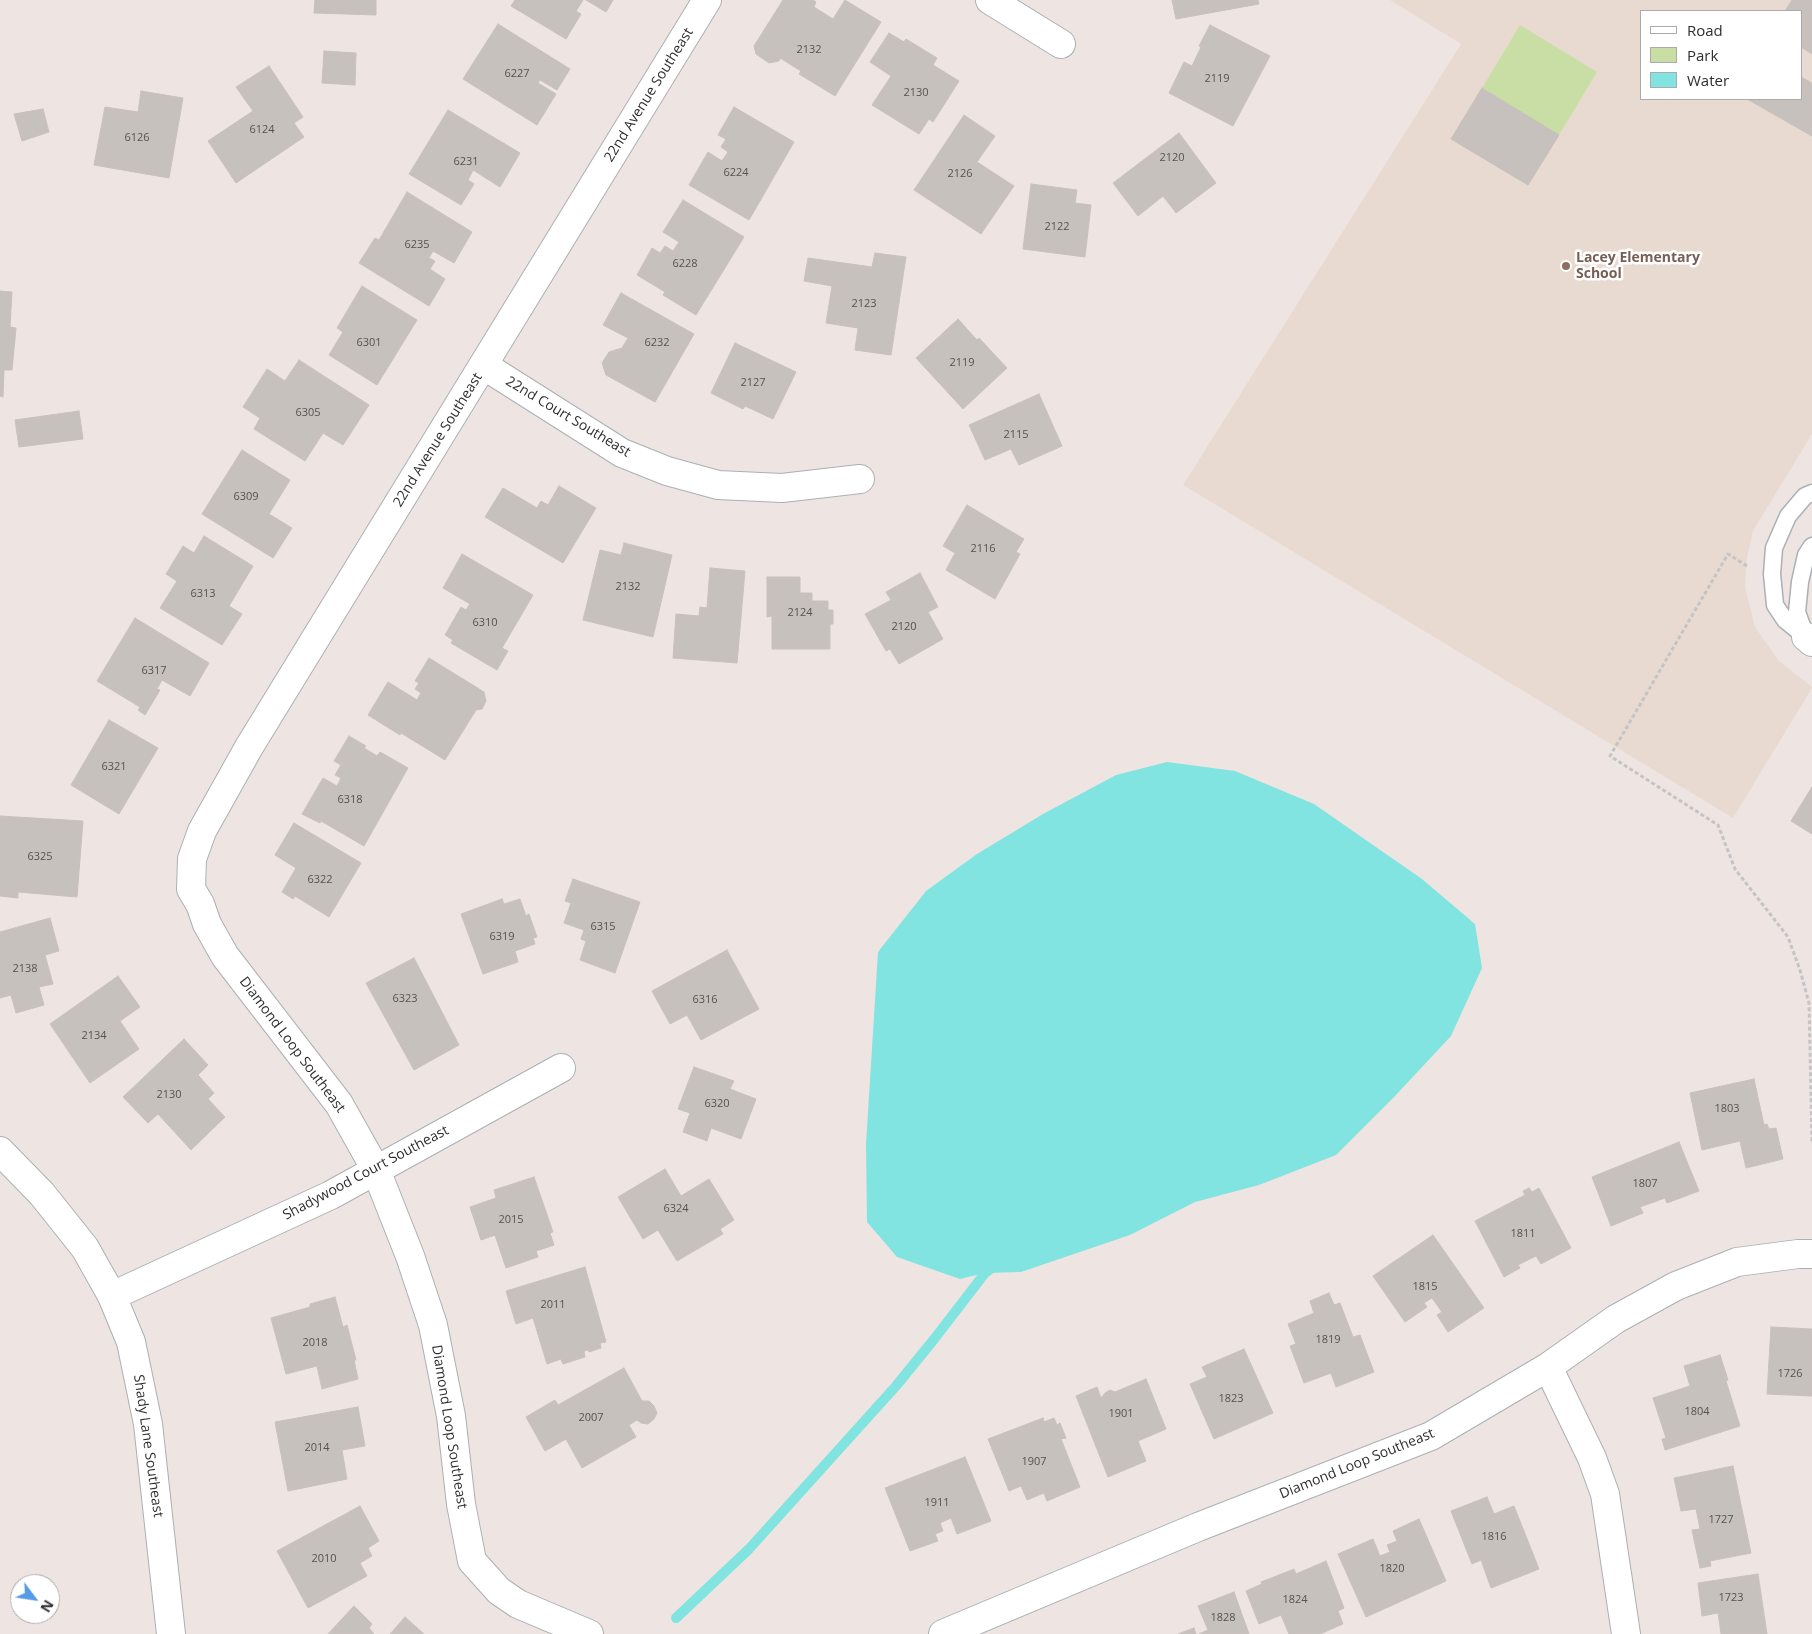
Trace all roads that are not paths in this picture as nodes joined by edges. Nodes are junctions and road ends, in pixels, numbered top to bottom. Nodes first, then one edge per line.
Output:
1 (708, 0) edge
2 (990, 0) edge
3 (1060, 44) dead end
4 (483, 365) junction
5 (860, 479) dead end
6 (1812, 493) edge
7 (1812, 546) edge
8 (1809, 639) edge
9 (192, 889) joint
10 (560, 1068) dead end
11 (0, 1151) edge
12 (376, 1170) junction
13 (1812, 1254) edge
14 (112, 1296) junction
15 (1548, 1367) junction
16 (170, 1634) edge
17 (589, 1634) edge
18 (942, 1634) edge
19 (1626, 1634) edge

1 - 4 street, 22nd Avenue Southeast
2 - 3 street
4 - 5 street, 22nd Court Southeast
4 - 9 street, 22nd Avenue Southeast
6 - 8 lane
7 - 8 lane
9 - 12 street, Diamond Loop Southeast
10 - 12 street, Shadywood Court Southeast
11 - 14 street, Shady Lane Southeast
12 - 14 street, Shadywood Court Southeast
12 - 17 street, Diamond Loop Southeast
13 - 15 street, Diamond Loop Southeast
14 - 16 street, Shady Lane Southeast
15 - 18 street, Diamond Loop Southeast
15 - 19 street

